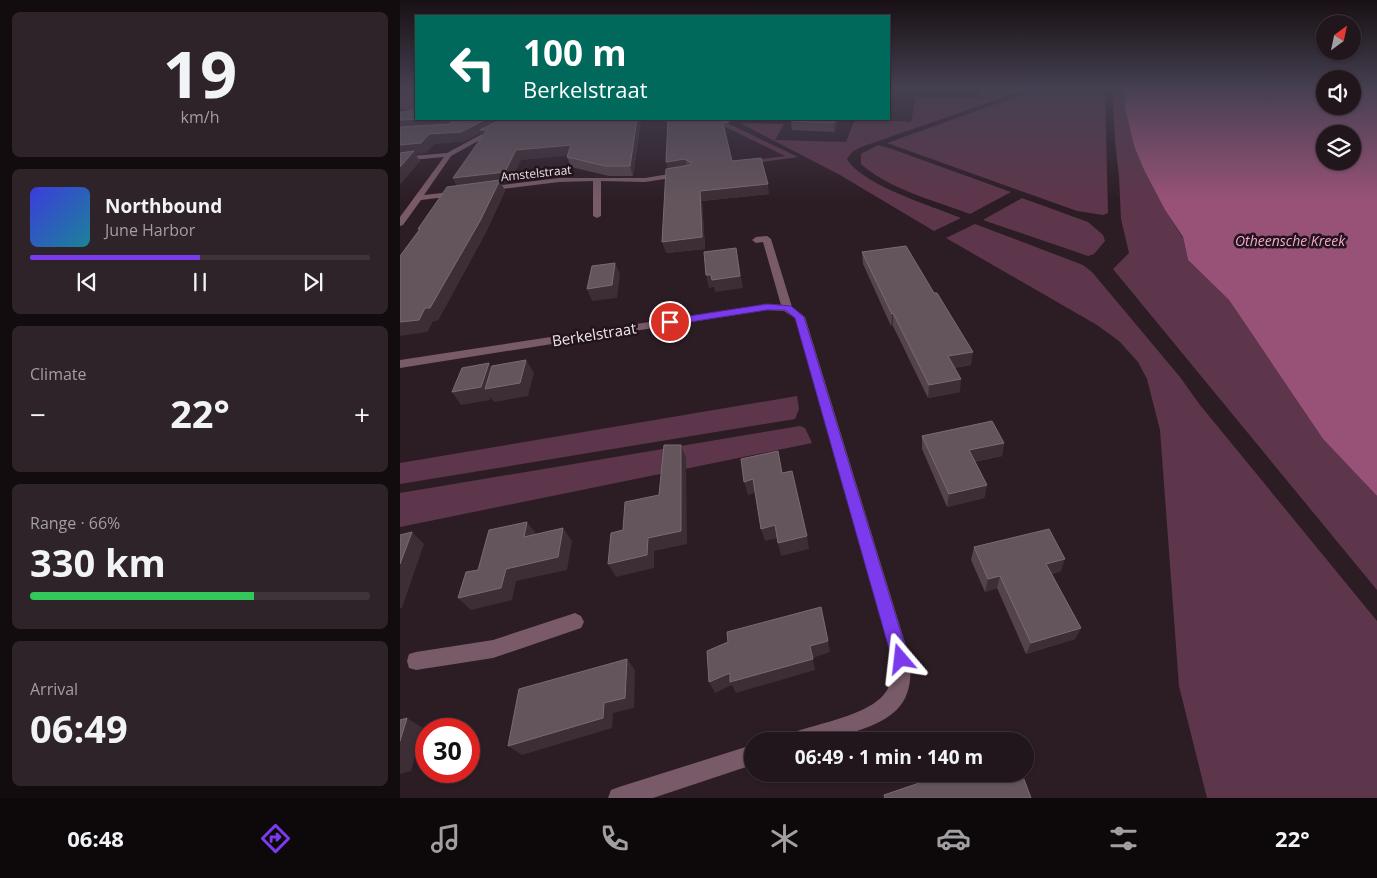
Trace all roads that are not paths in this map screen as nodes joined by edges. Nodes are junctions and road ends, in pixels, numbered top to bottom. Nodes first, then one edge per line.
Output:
1 (503, 125) edge
2 (449, 155) junction
3 (400, 159) edge
4 (688, 173) edge
5 (597, 180) junction
6 (474, 191) edge
7 (464, 192) edge
8 (417, 198) junction
9 (598, 216) dead end
10 (400, 222) edge
11 (756, 240) dead end
12 (787, 308) junction
13 (400, 364) edge
14 (575, 622) dead end
15 (416, 661) dead end
16 (824, 732) edge
17 (744, 758) edge
18 (619, 798) edge

1 - 2 street
2 - 3 street
2 - 8 street
4 - 5 street, Amstelstraat
5 - 6 street, Amstelstraat
5 - 9 street
7 - 8 street
8 - 10 street
11 - 12 street
12 - 13 street, Berkelstraat
12 - 16 street
14 - 15 street
17 - 18 street

